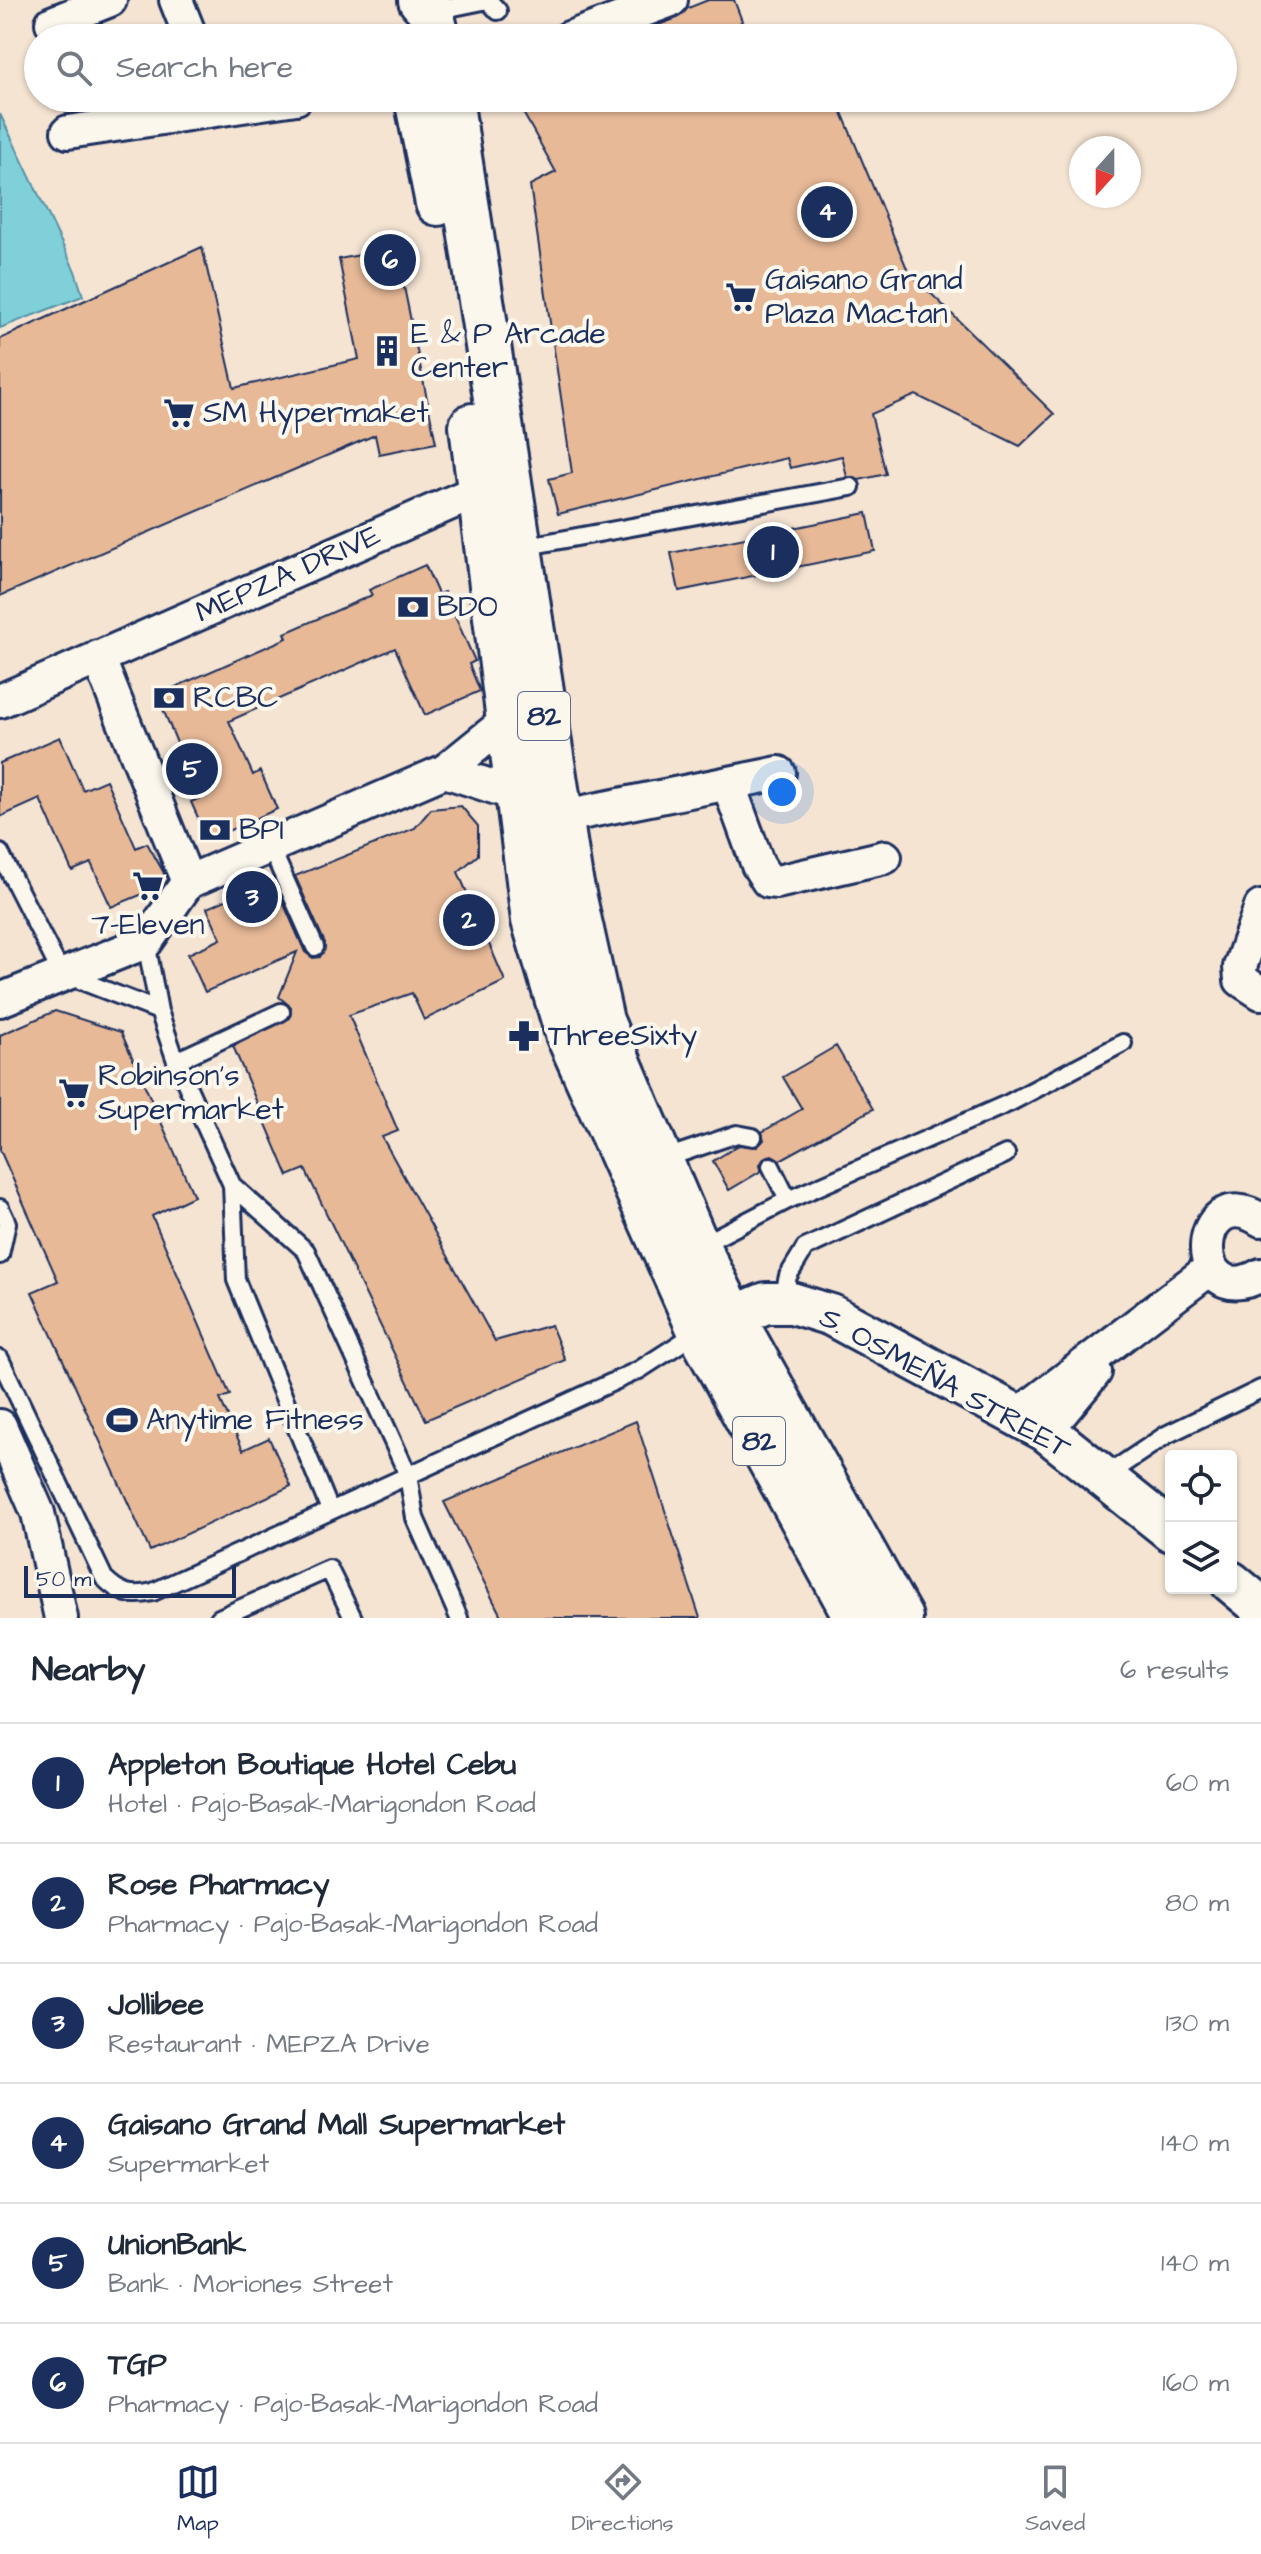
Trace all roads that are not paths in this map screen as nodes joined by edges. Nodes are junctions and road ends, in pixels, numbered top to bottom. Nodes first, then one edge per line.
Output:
1 (110, 0) edge
2 (176, 0) edge
3 (671, 0) edge
4 (498, 11) dead end
5 (421, 17) edge
6 (52, 23) dead end
7 (185, 24) edge
8 (607, 24) edge
9 (174, 112) edge
10 (420, 112) edge
11 (452, 112) edge
12 (68, 132) dead end
13 (851, 487) dead end
14 (478, 491) junction
15 (517, 547) junction
16 (98, 657) junction
17 (0, 701) edge
18 (508, 720) junction
19 (445, 771) junction
20 (779, 773) dead end
21 (728, 783) junction
22 (518, 795) junction
23 (560, 817) junction
24 (271, 848) junction
25 (0, 853) edge
26 (885, 857) dead end
27 (188, 882) junction
28 (1261, 907) edge
29 (146, 942) junction
30 (315, 947) dead end
31 (61, 973) junction
32 (1261, 993) edge
33 (0, 1000) edge
34 (159, 1011) junction
35 (281, 1012) dead end
36 (1123, 1043) dead end
37 (176, 1061) junction
38 (753, 1137) dead end
39 (1006, 1154) dead end
40 (659, 1160) junction
41 (771, 1166) dead end
42 (232, 1185) junction
43 (788, 1200) junction
44 (0, 1208) edge
45 (1261, 1220) edge
46 (683, 1254) junction
47 (0, 1255) edge
48 (1211, 1268) junction
49 (1261, 1275) edge
50 (782, 1303) junction
51 (716, 1323) junction
52 (0, 1359) edge
53 (1261, 1389) edge
54 (1032, 1424) junction
55 (0, 1426) edge
56 (408, 1475) junction
57 (1105, 1476) junction
58 (330, 1510) junction
59 (1165, 1526) edge
60 (1237, 1587) edge
61 (1261, 1607) edge
62 (61, 1618) edge
63 (219, 1618) edge
64 (353, 1618) edge
65 (459, 1618) edge
66 (857, 1618) edge
67 (900, 1618) edge

1 - 6 street
2 - 7 street
3 - 8 street
4 - 5 lane
9 - 12 street
10 - 14 main road, 82
11 - 15 main road, 82
13 - 15 lane
14 - 16 street, MEPZA DRIVE
14 - 18 main road, 82
15 - 23 main road, 82
16 - 17 street, MEPZA DRIVE
16 - 27 street
18 - 19 street
18 - 22 main road, 82
19 - 22 street
19 - 24 street
20 - 21 street
21 - 23 street
21 - 26 street
22 - 46 main road, 82
23 - 40 main road, 82
24 - 27 street
24 - 30 lane
25 - 31 lane
27 - 29 street
28 - 32 street
29 - 31 street
29 - 34 lane
31 - 33 street
31 - 34 lane
34 - 37 lane
35 - 37 lane
36 - 43 lane
37 - 42 lane
38 - 40 lane
39 - 50 lane
40 - 46 main road, 82
41 - 43 lane
42 - 56 lane
42 - 58 lane
43 - 46 lane
44 - 47 lane
45 - 48 street
46 - 51 main road, 82
48 - 49 street
48 - 54 street
50 - 51 street, S. OSMEÑA STREET
50 - 54 street, S. OSMEÑA STREET
51 - 56 lane
51 - 66 main road, 82
51 - 67 main road, 82
52 - 58 lane
53 - 57 lane
54 - 57 street, S. OSMEÑA STREET
55 - 62 street
56 - 58 lane
56 - 65 lane
57 - 59 street, S. OSMEÑA STREET
60 - 61 street
63 - 64 lane

